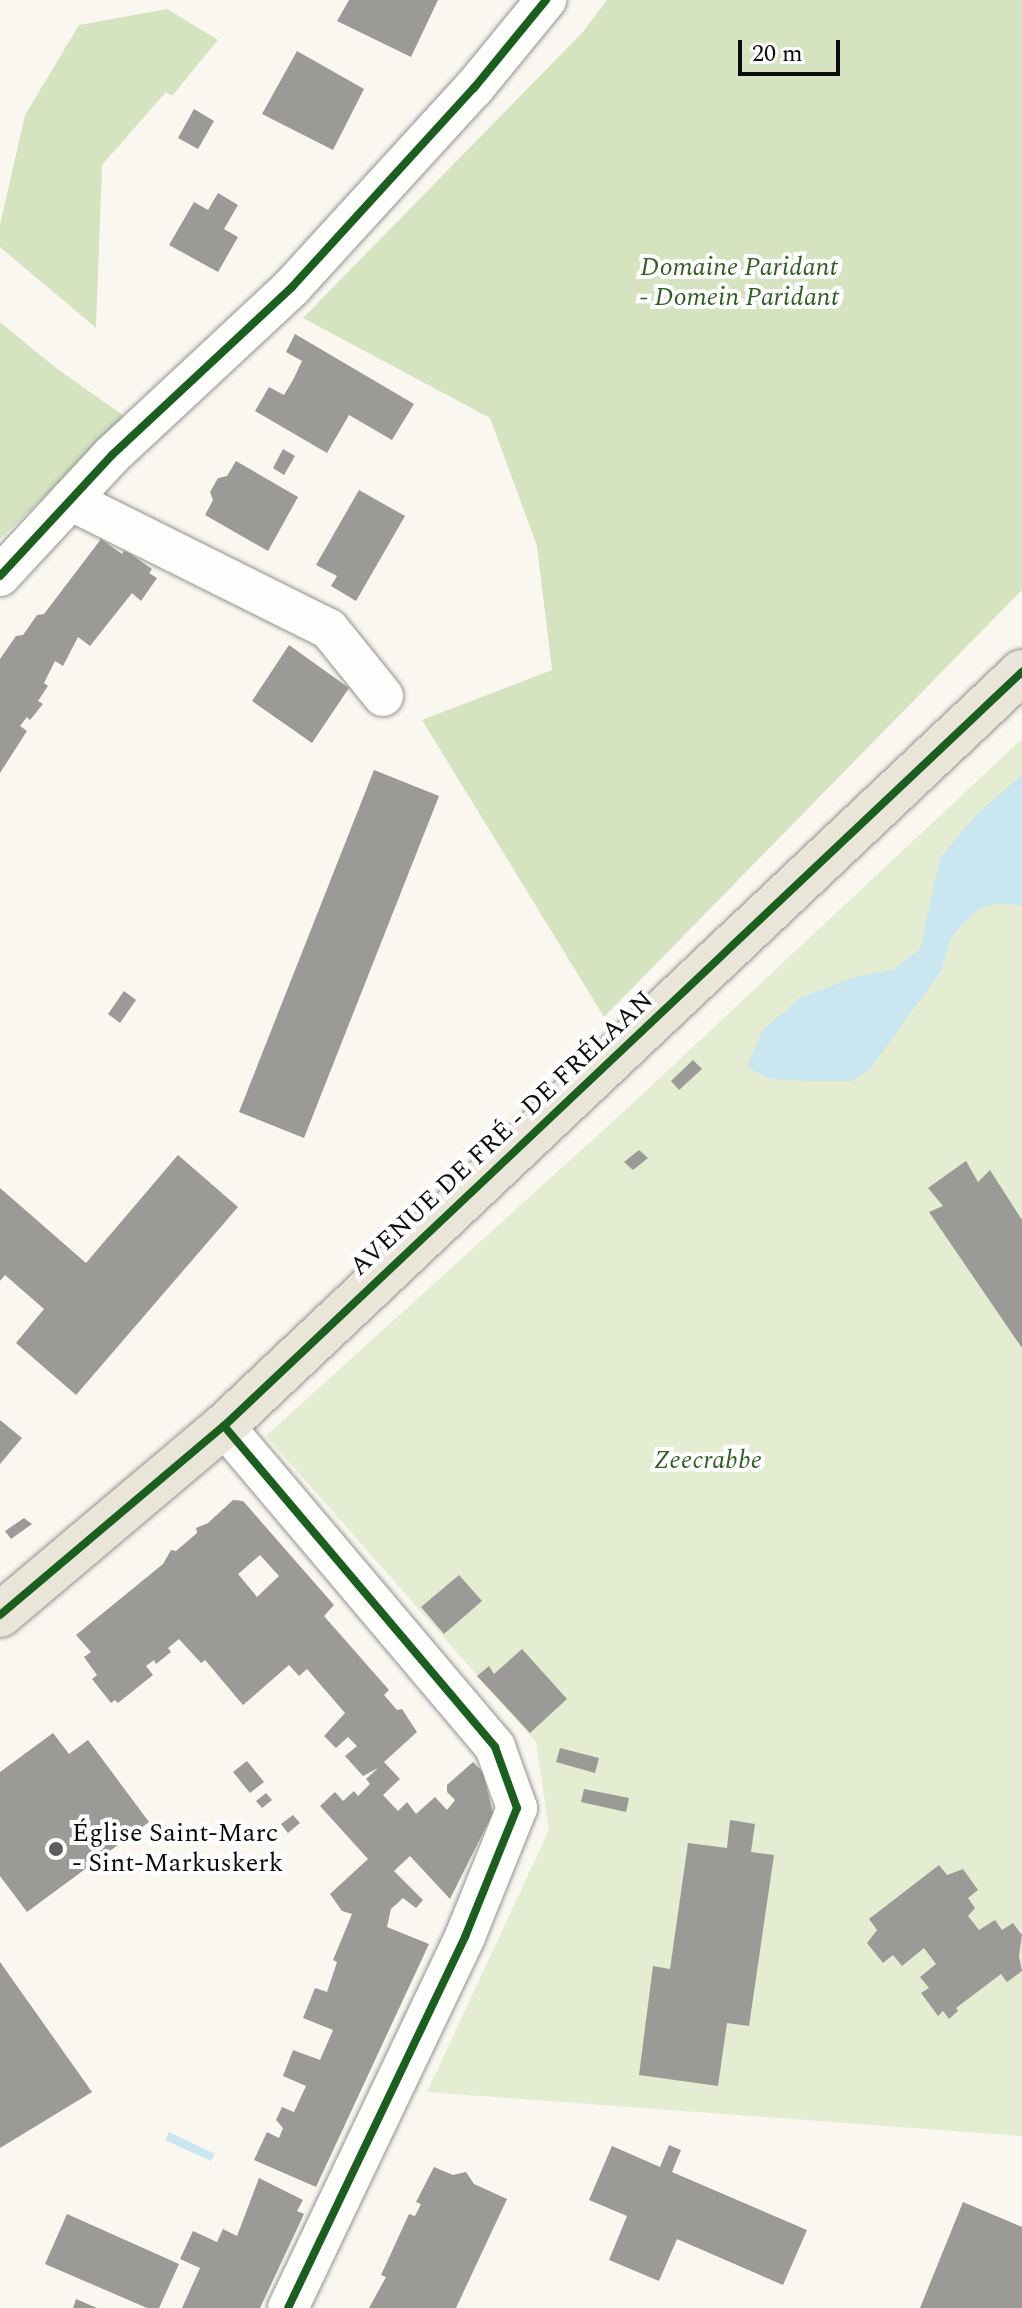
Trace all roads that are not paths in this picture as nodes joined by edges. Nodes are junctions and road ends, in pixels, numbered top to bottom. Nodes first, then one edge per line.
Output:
1 (546, 0) edge
2 (70, 500) junction
3 (0, 576) edge
4 (1022, 672) edge
5 (383, 696) dead end
6 (224, 1426) junction
7 (0, 1615) edge
8 (288, 2308) edge

1 - 2 street
2 - 3 street
2 - 5 street
4 - 6 main road, AVENUE DE FRÉ - DE FRÉLAAN
6 - 7 main road, AVENUE DE FRÉ - DE FRÉLAAN
6 - 8 street

